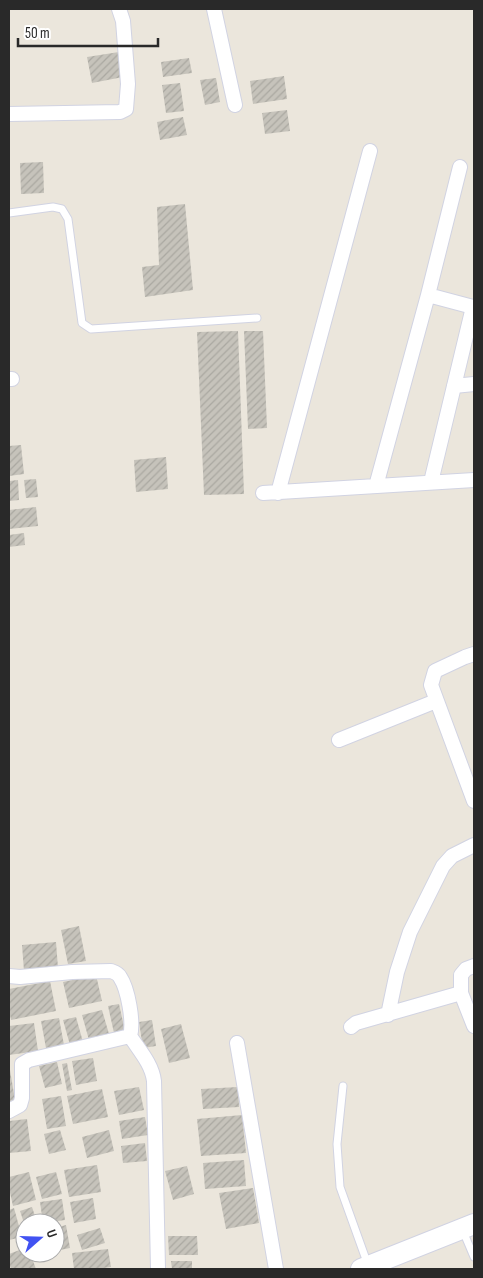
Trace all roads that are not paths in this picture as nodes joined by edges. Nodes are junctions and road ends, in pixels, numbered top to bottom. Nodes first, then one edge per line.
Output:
1 (119, 9) edge
2 (214, 9) edge
3 (235, 105) dead end
4 (9, 114) edge
5 (370, 152) dead end
6 (460, 167) dead end
7 (9, 213) edge
8 (428, 295) junction
9 (473, 301) edge
10 (257, 318) dead end
11 (474, 384) edge
12 (454, 386) junction
13 (474, 480) edge
14 (431, 482) junction
15 (376, 486) junction
16 (278, 492) junction
17 (263, 493) dead end
18 (474, 654) edge
19 (436, 701) junction
20 (339, 740) dead end
21 (474, 801) edge
22 (474, 845) edge
23 (474, 966) edge
24 (9, 976) edge
25 (461, 993) junction
26 (388, 1015) junction
27 (474, 1026) edge
28 (351, 1027) dead end
29 (130, 1036) junction
30 (237, 1043) dead end
31 (343, 1086) dead end
32 (9, 1111) edge
33 (468, 1226) edge
34 (474, 1256) edge
35 (365, 1268) edge
36 (158, 1269) edge
37 (276, 1269) edge

1 - 4 street
2 - 3 street
5 - 16 street
6 - 8 street
7 - 10 lane
8 - 9 street
8 - 15 street
9 - 12 street
11 - 12 street
12 - 14 street
13 - 14 street
14 - 15 street
15 - 16 street
16 - 17 street
18 - 19 street
19 - 20 street
19 - 21 street
22 - 26 street
23 - 25 street
24 - 29 street
25 - 26 street
25 - 27 street
26 - 28 street
29 - 32 street
29 - 36 street
30 - 37 street
31 - 35 lane
33 - 34 lane
33 - 35 main road

